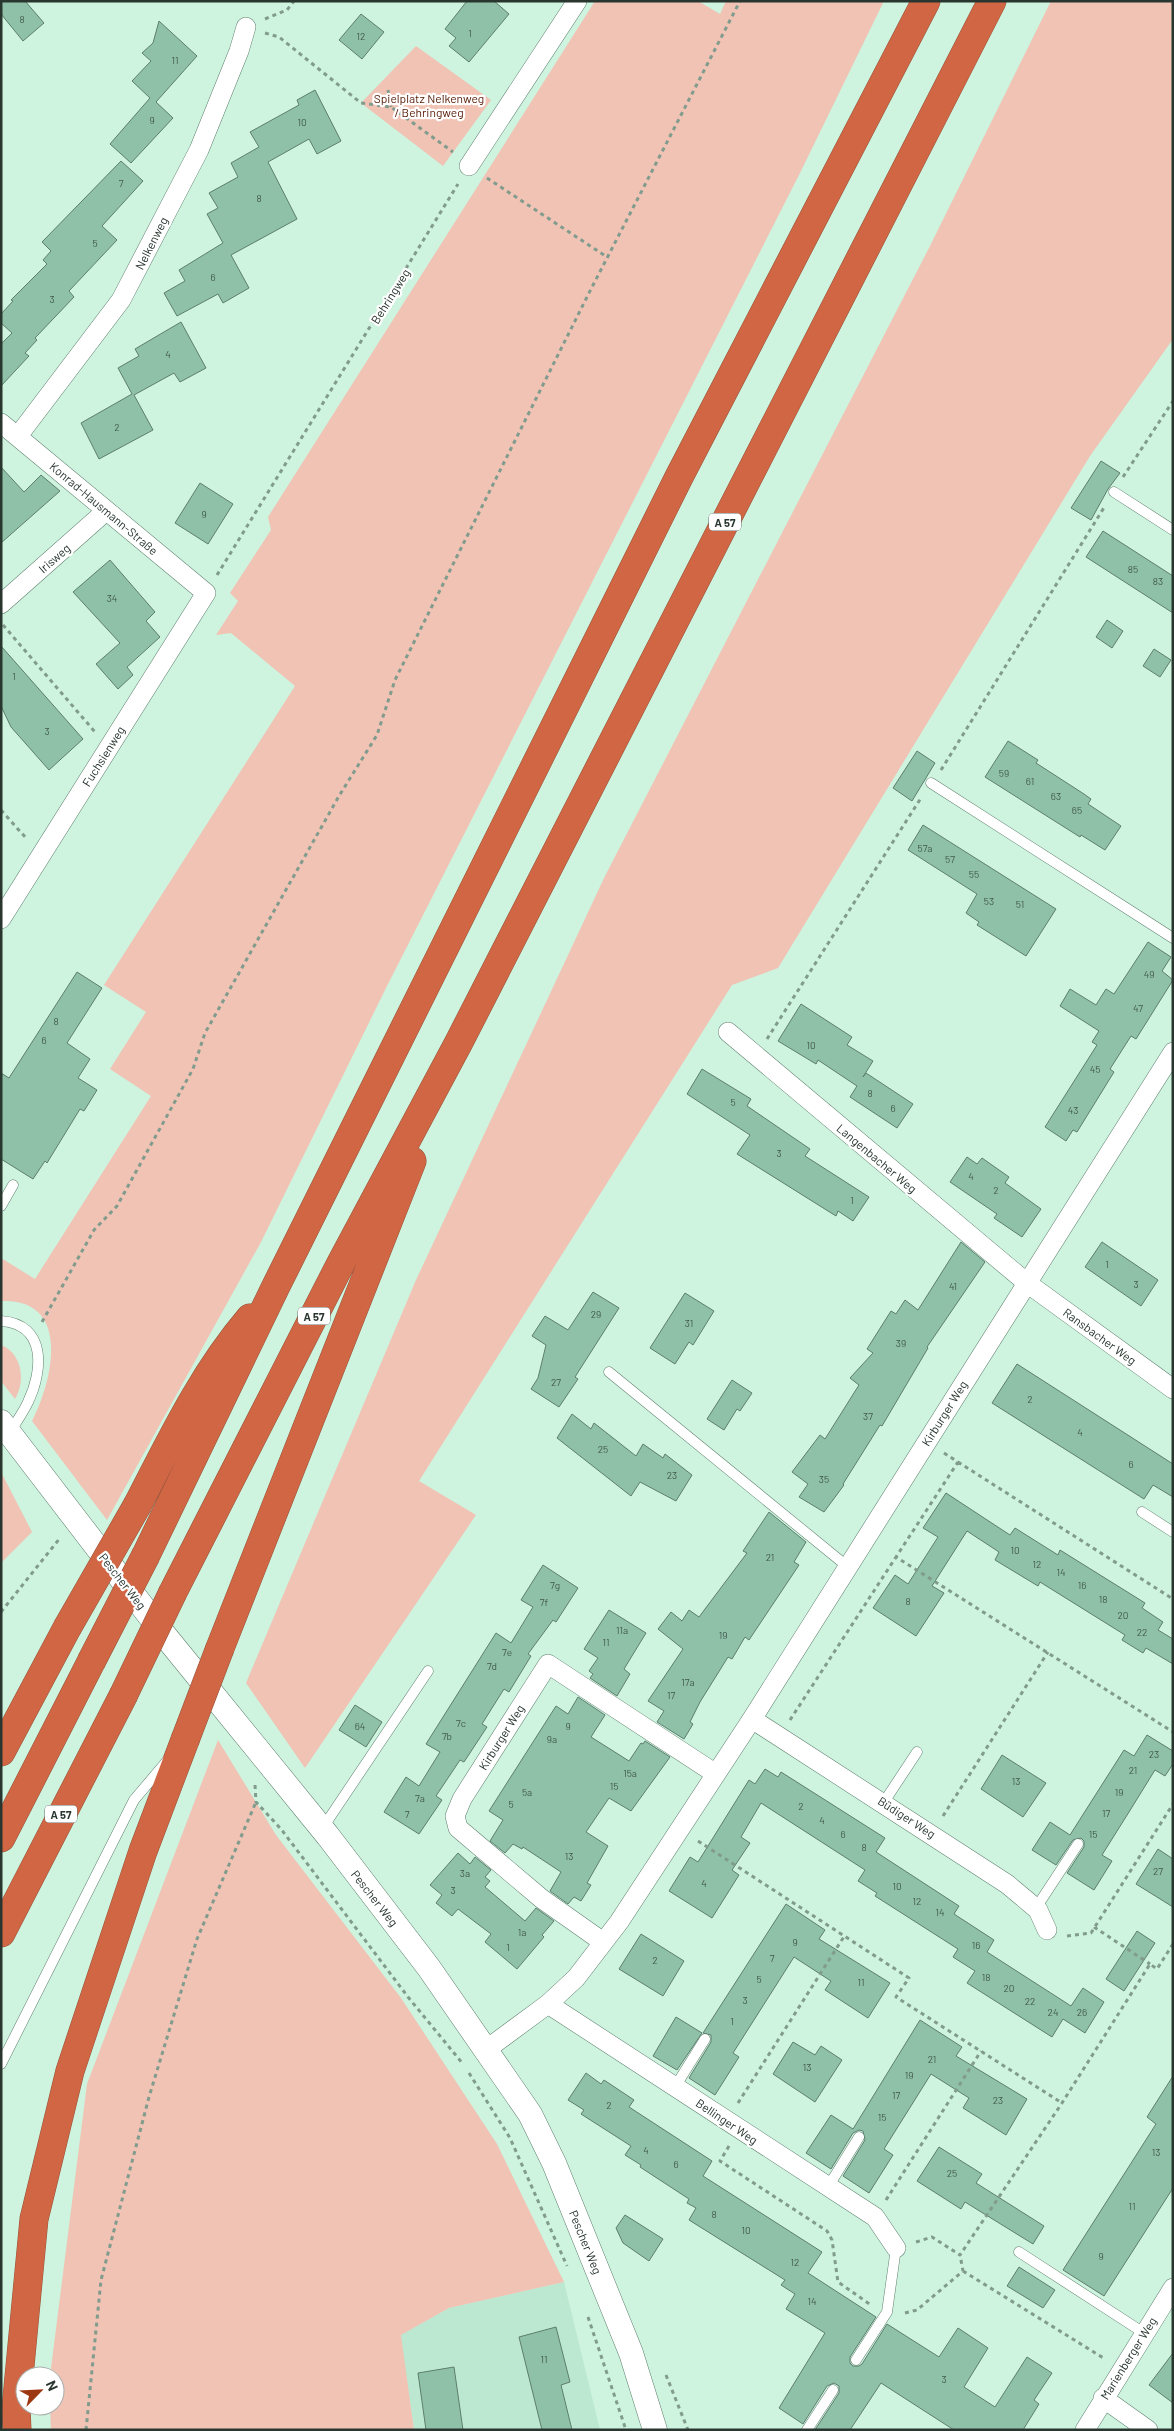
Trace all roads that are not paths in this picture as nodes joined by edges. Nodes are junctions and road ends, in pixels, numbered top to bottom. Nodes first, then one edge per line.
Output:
1 (577, 1) edge
2 (926, 1) edge
3 (992, 1) edge
4 (246, 27) road end
5 (470, 166) road end
6 (1, 423) edge
7 (18, 436) junction
8 (1114, 492) road end
9 (106, 511) junction
10 (1173, 530) edge
11 (206, 593) joint
12 (1, 604) edge
13 (931, 783) road end
14 (1, 919) edge
15 (1173, 938) edge
16 (728, 1032) dead end
17 (458, 1042) junction
18 (1173, 1052) edge
19 (13, 1185) dead end
20 (1, 1206) edge
21 (1027, 1282) junction
22 (276, 1286) junction
23 (1, 1321) edge
24 (609, 1372) dead end
25 (1173, 1389) edge
26 (5, 1428) edge
27 (1142, 1512) dead end
28 (1173, 1532) edge
29 (848, 1567) junction
30 (428, 1671) dead end
31 (752, 1718) junction
32 (185, 1740) junction
33 (1, 1752) edge
34 (917, 1752) dead end
35 (716, 1774) junction
36 (884, 1802) junction
37 (322, 1829) junction
38 (1, 1838) edge
39 (1078, 1844) dead end
40 (1036, 1908) junction
41 (1047, 1930) road end
42 (1, 1934) edge
43 (603, 1942) junction
44 (548, 2004) junction
45 (705, 2039) dead end
46 (487, 2049) junction
47 (1, 2064) edge
48 (675, 2087) junction
49 (859, 2137) dead end
50 (828, 2187) junction
51 (896, 2248) joint
52 (1018, 2252) dead end
53 (1173, 2288) edge
54 (1144, 2333) junction
55 (856, 2360) dead end
56 (833, 2390) dead end
57 (1104, 2398) junction
58 (17, 2430) edge
59 (656, 2430) edge
60 (807, 2430) edge
61 (1084, 2430) edge
62 (1148, 2430) edge

1 - 5 street
2 - 22 highway
3 - 17 highway, A 57
4 - 7 street, Nelkenweg
6 - 7 street, Konrad-Hausmann-Straße
7 - 9 street, Konrad-Hausmann-Straße
8 - 10 lane
9 - 11 street, Konrad-Hausmann-Straße
9 - 12 street, Irisweg
11 - 14 street, Fuchsienweg
13 - 15 lane
16 - 21 street, Langenbacher Weg
17 - 32 highway, bridge
17 - 42 highway, A 57, bridge
18 - 21 street, Kirburger Weg
19 - 20 lane
21 - 25 street, Ransbacher Weg
21 - 29 street, Kirburger Weg
22 - 33 highway, bridge
22 - 38 highway, bridge
23 - 26 lane
24 - 29 lane
26 - 37 street, Pescher Weg
27 - 28 lane
29 - 31 street, Kirburger Weg
30 - 37 lane
31 - 35 street, Kirburger Weg
31 - 36 street, Büdiger Weg
32 - 47 lane
32 - 58 highway
34 - 36 lane
35 - 43 street, Kirburger Weg
35 - 43 street, Kirburger Weg
36 - 40 street, Büdiger Weg
37 - 46 street, Pescher Weg
39 - 40 lane
40 - 41 street, Büdiger Weg
43 - 44 street, Kirburger Weg
44 - 46 street, Kirburger Weg
44 - 48 street, Bellinger Weg
45 - 48 lane
46 - 59 street, Pescher Weg
48 - 50 street, Bellinger Weg
49 - 50 lane
50 - 51 street, Bellinger Weg
51 - 55 lane
52 - 54 lane
53 - 54 street, Marienberger Weg
54 - 57 street, Marienberger Weg
56 - 60 lane
57 - 61 street, Marienberger Weg
57 - 62 street

